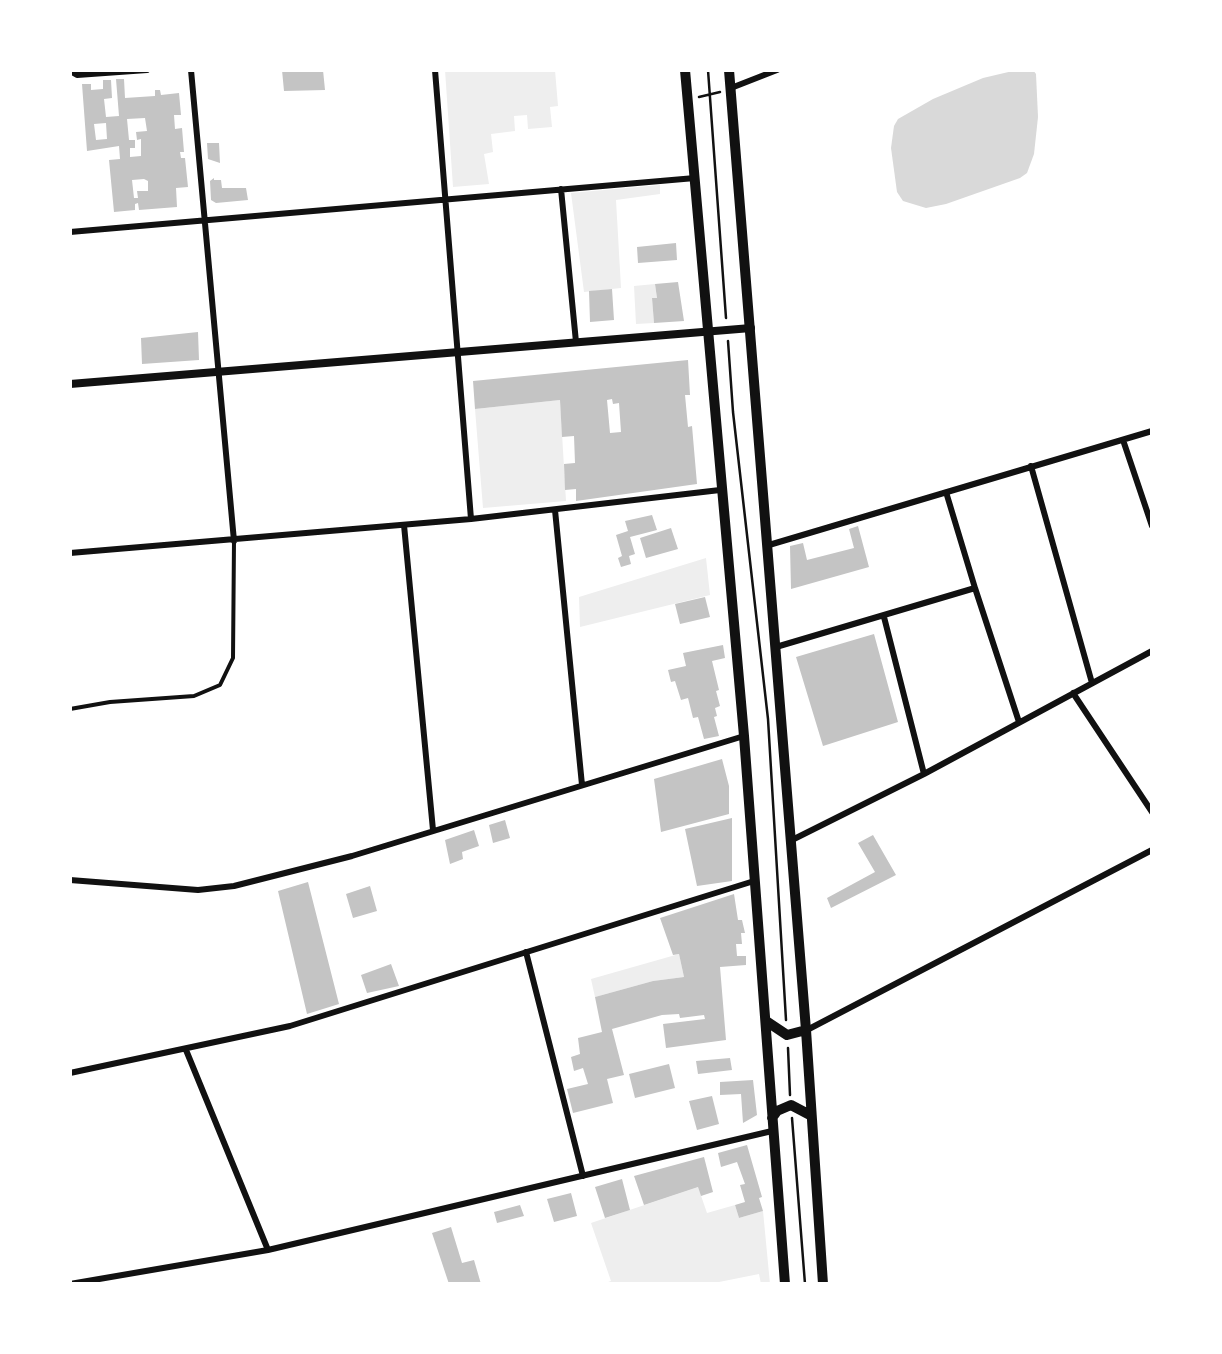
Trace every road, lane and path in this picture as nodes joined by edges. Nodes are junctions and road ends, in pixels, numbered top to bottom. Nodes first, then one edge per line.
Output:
1 (147, 70) edge
2 (191, 70) edge
3 (435, 70) edge
4 (685, 70) edge
5 (708, 70) edge
6 (729, 70) edge
7 (777, 70) edge
8 (70, 72) edge
9 (731, 88) junction
10 (710, 95) junction
11 (687, 99) junction
12 (696, 178) junction
13 (561, 189) junction
14 (444, 198) junction
15 (204, 222) junction
16 (70, 232) edge
17 (751, 328) junction
18 (727, 330) junction
19 (708, 331) junction
20 (576, 342) junction
21 (458, 351) junction
22 (218, 370) junction
23 (70, 384) edge
24 (1152, 431) edge
25 (1123, 440) junction
26 (1031, 466) junction
27 (720, 490) junction
28 (946, 492) junction
29 (555, 510) junction
30 (471, 520) junction
31 (404, 525) junction
32 (1152, 526) edge
33 (234, 541) junction
34 (768, 546) junction
35 (70, 553) edge
36 (975, 588) junction
37 (884, 617) junction
38 (776, 647) junction
39 (1152, 650) edge
40 (1092, 683) junction
41 (1073, 693) junction
42 (70, 709) edge
43 (1019, 723) junction
44 (744, 736) junction
45 (924, 774) junction
46 (582, 786) junction
47 (1152, 812) edge
48 (432, 830) junction
49 (791, 840) junction
50 (1152, 850) edge
51 (70, 880) edge
52 (754, 880) junction
53 (526, 952) junction
54 (766, 1021) junction
55 (806, 1030) junction
56 (787, 1035) junction
57 (186, 1050) junction
58 (70, 1074) edge
59 (791, 1105) junction
60 (810, 1116) junction
61 (772, 1118) junction
62 (772, 1131) junction
63 (582, 1176) junction
64 (268, 1250) junction
65 (70, 1284) edge
66 (784, 1284) edge
67 (805, 1284) edge
68 (823, 1284) edge

1 - 8 street
2 - 15 street
3 - 14 street
4 - 11 main road
5 - 10 path
6 - 9 main road
7 - 9 street
9 - 10 path
9 - 17 main road
10 - 11 path
10 - 18 path
11 - 12 main road
12 - 13 street
12 - 19 main road
13 - 14 street
13 - 20 street
14 - 15 street
14 - 21 street
15 - 16 street
15 - 22 street
17 - 18 street
17 - 34 main road
18 - 19 street
18 - 56 path
19 - 20 street
19 - 27 main road
20 - 21 street
21 - 22 street
21 - 30 street
22 - 23 street
22 - 33 street
24 - 25 street
25 - 26 street
25 - 32 street
26 - 28 street
26 - 40 street
27 - 29 street
27 - 44 main road
28 - 34 street
28 - 36 street
29 - 30 street
29 - 46 street
30 - 31 street
31 - 33 street
31 - 48 street
33 - 35 street
33 - 42 lane
34 - 38 main road
36 - 37 street
36 - 43 street
37 - 38 street
37 - 45 street
38 - 49 main road
39 - 40 street
40 - 41 street
41 - 43 street
41 - 47 street
43 - 45 street
44 - 46 street
44 - 52 main road
45 - 49 street
46 - 48 street
48 - 51 street
49 - 55 main road
50 - 55 street
52 - 53 street
52 - 54 main road
53 - 57 street
53 - 63 street
54 - 56 main road
54 - 61 main road
55 - 56 main road
55 - 60 main road
56 - 59 path
57 - 58 street
57 - 64 street
59 - 60 main road
59 - 61 main road
59 - 67 path
60 - 68 main road
61 - 62 main road
62 - 63 street
62 - 66 main road
63 - 64 street
64 - 65 street

